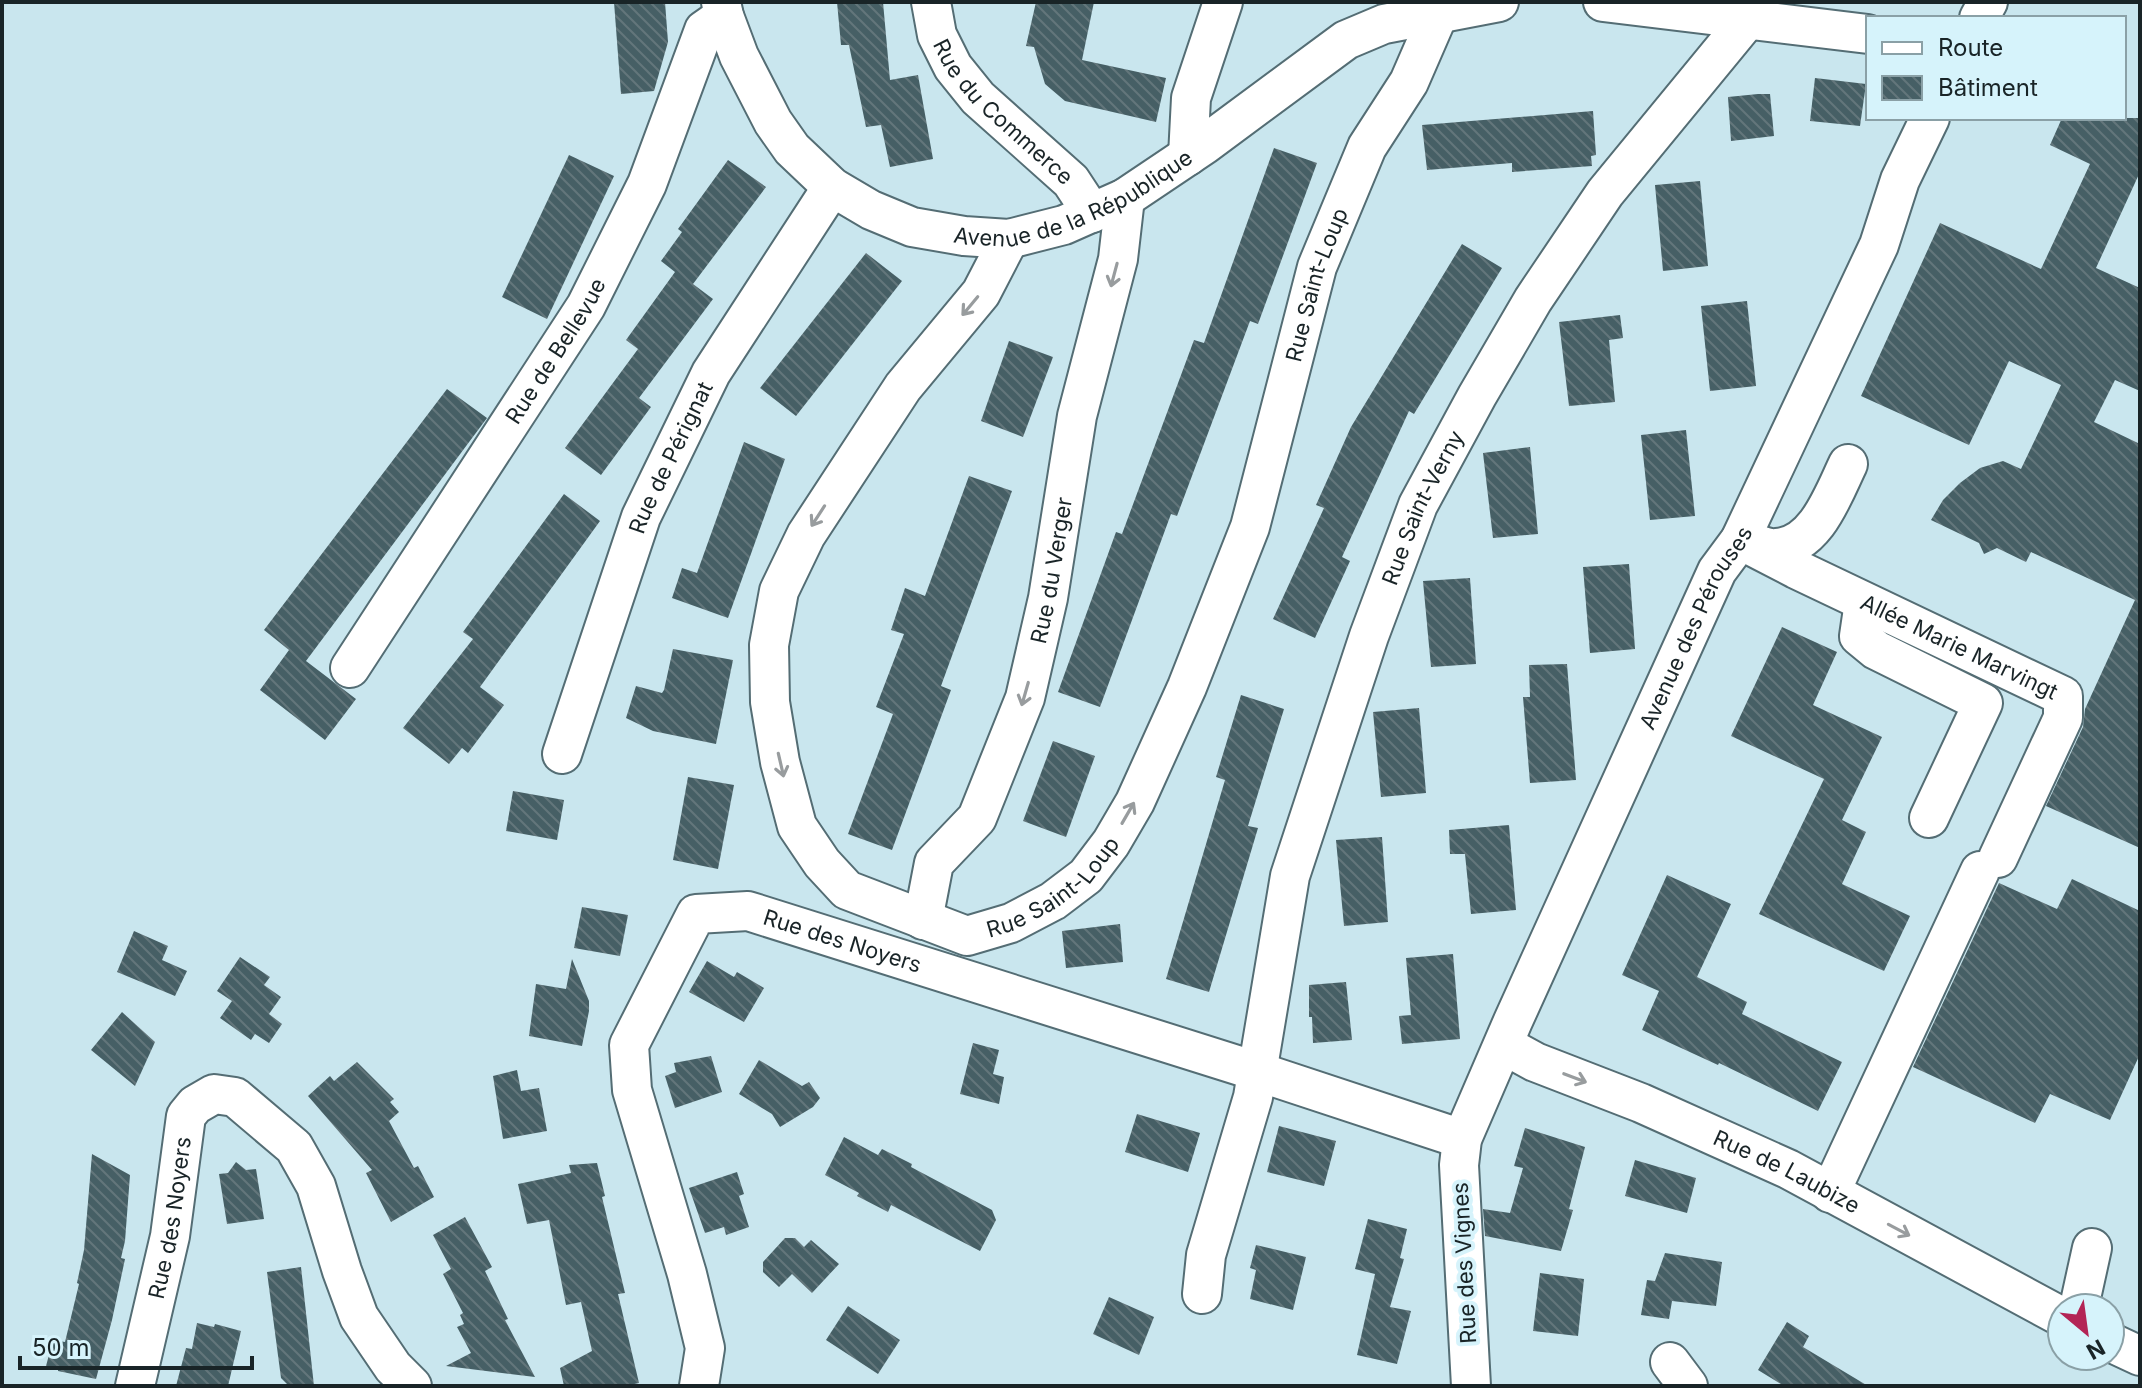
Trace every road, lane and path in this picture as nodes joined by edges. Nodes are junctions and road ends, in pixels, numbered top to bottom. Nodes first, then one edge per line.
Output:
1 (931, 2) edge
2 (1223, 2) edge
3 (1499, 2) edge
4 (1603, 2) edge
5 (723, 9) edge
6 (1439, 13) junction
7 (1748, 19) junction
8 (1866, 34) edge
9 (1929, 120) edge
10 (1188, 156) junction
11 (832, 187) junction
12 (1108, 206) junction
13 (1009, 239) junction
14 (1848, 464) dead end
15 (1740, 540) junction
16 (1864, 602) junction
17 (350, 668) dead end
18 (562, 754) dead end
19 (1929, 818) dead end
20 (923, 920) junction
21 (967, 936) junction
22 (956, 977) junction
23 (1504, 1045) junction
24 (1256, 1071) junction
25 (1462, 1139) junction
26 (1830, 1193) junction
27 (2092, 1248) dead end
28 (2082, 1292) edge
29 (1202, 1294) dead end
30 (2046, 1308) edge
31 (135, 1386) edge
32 (412, 1386) edge
33 (699, 1386) edge
34 (1471, 1386) edge

1 - 12 street, Rue du Commerce
2 - 10 street
3 - 6 street, Avenue de la République
4 - 7 street
5 - 11 street, Avenue de la République
5 - 17 street, Rue de Bellevue
6 - 10 street, Avenue de la République
21 -> 6 street, Rue Saint-Loup
7 - 8 street
7 - 24 street, Rue Saint-Verny
9 - 15 street, Avenue des Pérouses
10 - 12 street, Avenue de la République
11 - 13 street, Avenue de la République
11 - 18 street, Rue de Pérignat
12 - 13 street, Avenue de la République
12 -> 20 street, Rue du Verger
13 -> 20 street, Rue Saint-Loup
14 - 15 street
15 - 16 street, Allée Marie Marvingt
15 - 23 street, Avenue des Pérouses
16 - 19 street
16 - 26 street, Allée Marie Marvingt
20 - 21 street, Rue Saint-Loup
21 - 22 street
22 - 24 street, Rue des Noyers
22 - 33 street, Rue des Noyers
23 - 25 street, Avenue des Pérouses
23 -> 26 street, Rue de Laubize
24 - 25 street, Rue des Noyers
24 - 29 street, Rue Saint-Verny
25 - 34 street, Rue des Vignes
26 -> 30 street, Rue de Laubize
27 - 28 street
31 - 32 street, Rue des Noyers

